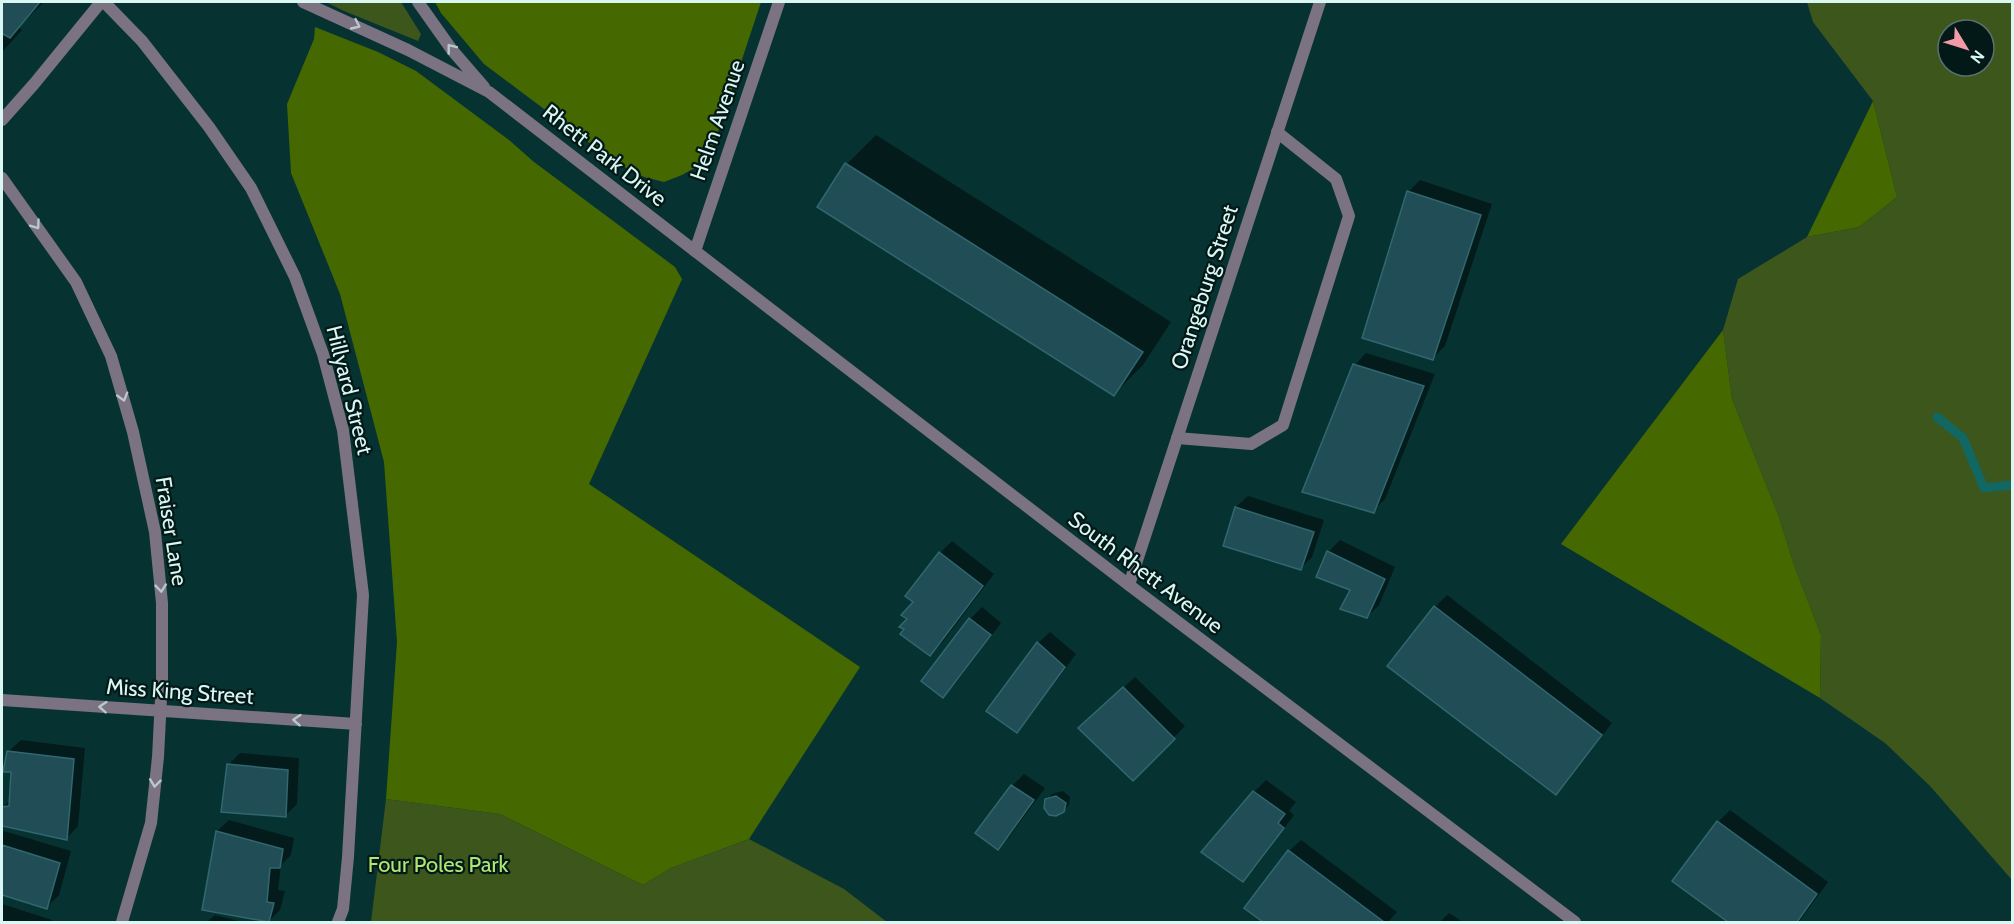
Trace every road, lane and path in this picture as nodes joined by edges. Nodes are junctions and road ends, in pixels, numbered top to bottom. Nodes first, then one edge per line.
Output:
1 (103, 2) edge
2 (303, 2) edge
3 (418, 2) edge
4 (779, 2) edge
5 (1320, 2) edge
6 (489, 92) junction
7 (2, 120) edge
8 (1277, 132) junction
9 (2, 178) edge
10 (695, 251) junction
11 (1177, 438) junction
12 (1129, 585) junction
13 (2, 700) edge
14 (160, 711) junction
15 (356, 724) junction
16 (122, 922) edge
17 (338, 922) edge
18 (1575, 922) edge

1 - 7 street
1 - 15 street, Hillyard Street
2 -> 6 street, Rhett Park Drive
6 -> 3 street, Rhett Park Drive
4 - 10 street, Helm Avenue
5 - 8 street, Orangeburg Street
6 - 10 street, Rhett Park Drive
8 - 11 street, Orangeburg Street
8 - 11 street
9 -> 14 street, Fraiser Lane
10 - 12 street, South Rhett Avenue
11 - 12 street, Orangeburg Street
12 - 18 street, South Rhett Avenue
14 -> 13 street, Miss King Street
15 -> 14 street, Miss King Street
14 -> 16 street, Fraiser Lane
15 - 17 street, Hillyard Street

